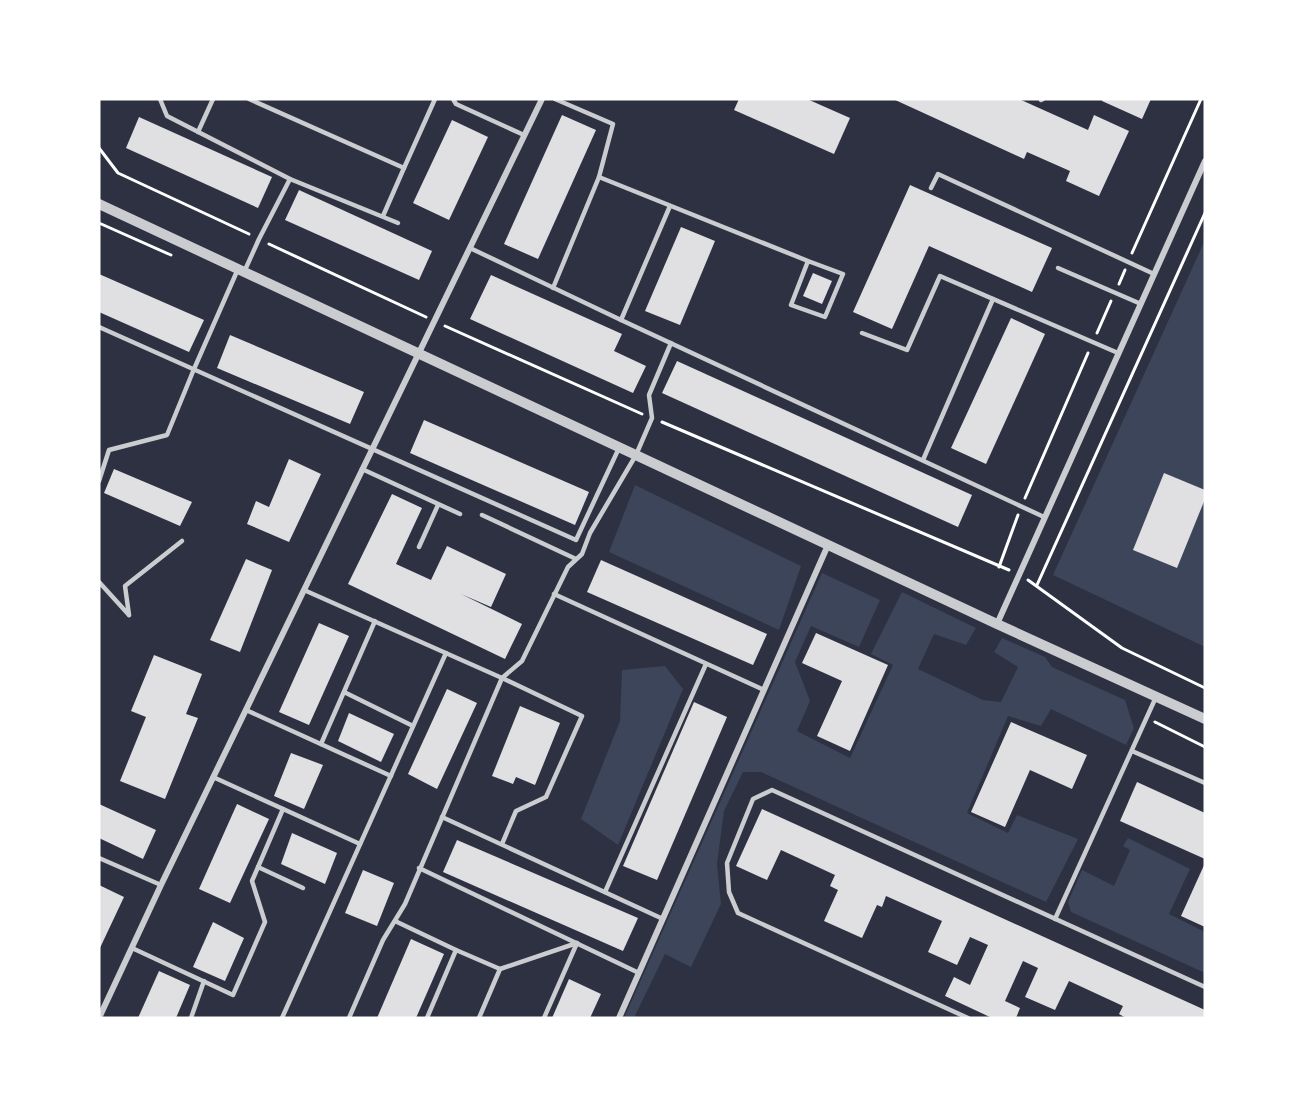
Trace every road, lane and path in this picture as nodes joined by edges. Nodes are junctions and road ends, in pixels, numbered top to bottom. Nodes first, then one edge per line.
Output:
1 (160, 99) edge
2 (213, 99) edge
3 (249, 99) edge
4 (435, 99) edge
5 (453, 99) edge
6 (542, 99) edge
7 (555, 99) edge
8 (198, 132) junction
9 (524, 135) junction
10 (1205, 161) edge
11 (404, 168) junction
12 (1202, 175) edge
13 (598, 177) junction
14 (290, 179) junction
15 (931, 189) dead end
16 (99, 204) edge
17 (670, 206) junction
18 (1205, 213) edge
19 (383, 216) junction
20 (398, 223) dead end
21 (470, 248) junction
22 (808, 261) junction
23 (1058, 268) dead end
24 (242, 270) junction
25 (1154, 274) junction
26 (553, 288) junction
27 (993, 299) junction
28 (1141, 304) junction
29 (621, 320) junction
30 (99, 327) edge
31 (862, 333) dead end
32 (671, 343) junction
33 (418, 353) junction
34 (1118, 353) junction
35 (194, 369) junction
36 (620, 447) junction
37 (372, 449) junction
38 (636, 455) junction
39 (923, 460) junction
40 (362, 469) junction
41 (99, 481) edge
42 (438, 505) junction
43 (460, 514) dead end
44 (482, 515) dead end
45 (1044, 517) junction
46 (182, 541) dead end
47 (828, 545) junction
48 (419, 547) dead end
49 (576, 559) junction
50 (99, 582) edge
51 (1037, 585) dead end
52 (304, 590) junction
53 (555, 594) junction
54 (375, 621) junction
55 (997, 624) junction
56 (446, 653) junction
57 (706, 664) junction
58 (502, 678) junction
59 (764, 690) junction
60 (344, 692) junction
61 (1156, 697) junction
62 (246, 710) junction
63 (1205, 719) edge
64 (413, 726) junction
65 (321, 744) junction
66 (1132, 751) junction
67 (391, 776) junction
68 (213, 777) junction
69 (1205, 783) edge
70 (283, 809) junction
71 (442, 817) junction
72 (360, 844) junction
73 (502, 844) junction
74 (99, 858) edge
75 (258, 867) junction
76 (419, 868) junction
77 (161, 885) junction
78 (303, 888) dead end
79 (605, 892) junction
80 (663, 919) junction
81 (1055, 919) junction
82 (394, 921) junction
83 (578, 943) junction
84 (132, 948) junction
85 (456, 950) junction
86 (500, 969) junction
87 (639, 973) junction
88 (204, 981) junction
89 (1205, 987) edge
90 (99, 1018) edge
91 (191, 1018) edge
92 (282, 1018) edge
93 (349, 1018) edge
94 (427, 1018) edge
95 (479, 1018) edge
96 (544, 1018) edge
97 (619, 1018) edge
98 (968, 1018) edge

1 - 8 lane
2 - 8 lane
3 - 11 lane
4 - 11 lane
5 - 9 lane
6 - 9 street
7 - 13 lane
8 - 14 lane
9 - 21 street
10 - 12 street
11 - 19 lane
12 - 25 street
13 - 17 lane
13 - 26 lane
14 - 19 lane
14 - 24 lane
15 - 25 lane
16 - 24 street
17 - 22 lane
17 - 29 lane
18 - 51 path
19 - 20 lane
21 - 26 lane
21 - 33 street
22 - 22 lane
23 - 28 lane
24 - 33 street
24 - 35 lane
25 - 28 street
26 - 29 lane
27 - 31 lane
27 - 34 lane
27 - 39 lane
28 - 34 street
29 - 32 lane
30 - 35 lane
32 - 38 lane
32 - 39 lane
33 - 36 street
33 - 37 street
34 - 45 street
35 - 37 lane
35 - 41 lane
36 - 37 lane
36 - 38 street
37 - 40 street
38 - 47 street
38 - 49 lane
39 - 45 lane
40 - 42 lane
40 - 52 street
42 - 43 lane
42 - 48 lane
44 - 49 lane
45 - 55 street
46 - 50 lane
47 - 55 street
47 - 59 street
49 - 53 lane
52 - 54 lane
52 - 62 street
53 - 57 lane
53 - 58 lane
54 - 56 lane
54 - 60 lane
55 - 61 street
56 - 58 lane
56 - 64 lane
57 - 59 lane
57 - 79 lane
58 - 71 lane
58 - 73 lane
59 - 80 street
60 - 64 lane
60 - 65 lane
61 - 63 street
61 - 66 lane
62 - 65 lane
62 - 68 street
64 - 67 lane
65 - 67 lane
66 - 69 lane
66 - 81 lane
67 - 72 lane
68 - 70 lane
68 - 77 street
70 - 72 lane
70 - 75 lane
71 - 73 lane
71 - 76 lane
72 - 92 lane
73 - 79 lane
74 - 77 lane
75 - 78 lane
75 - 88 lane
76 - 82 lane
76 - 83 lane
77 - 84 street
79 - 80 lane
80 - 87 street
81 - 89 lane
81 - 98 lane
82 - 85 lane
82 - 93 lane
83 - 86 lane
83 - 87 lane
83 - 96 lane
84 - 88 lane
84 - 90 street
85 - 86 lane
85 - 94 lane
86 - 95 lane
87 - 97 street
88 - 91 lane

